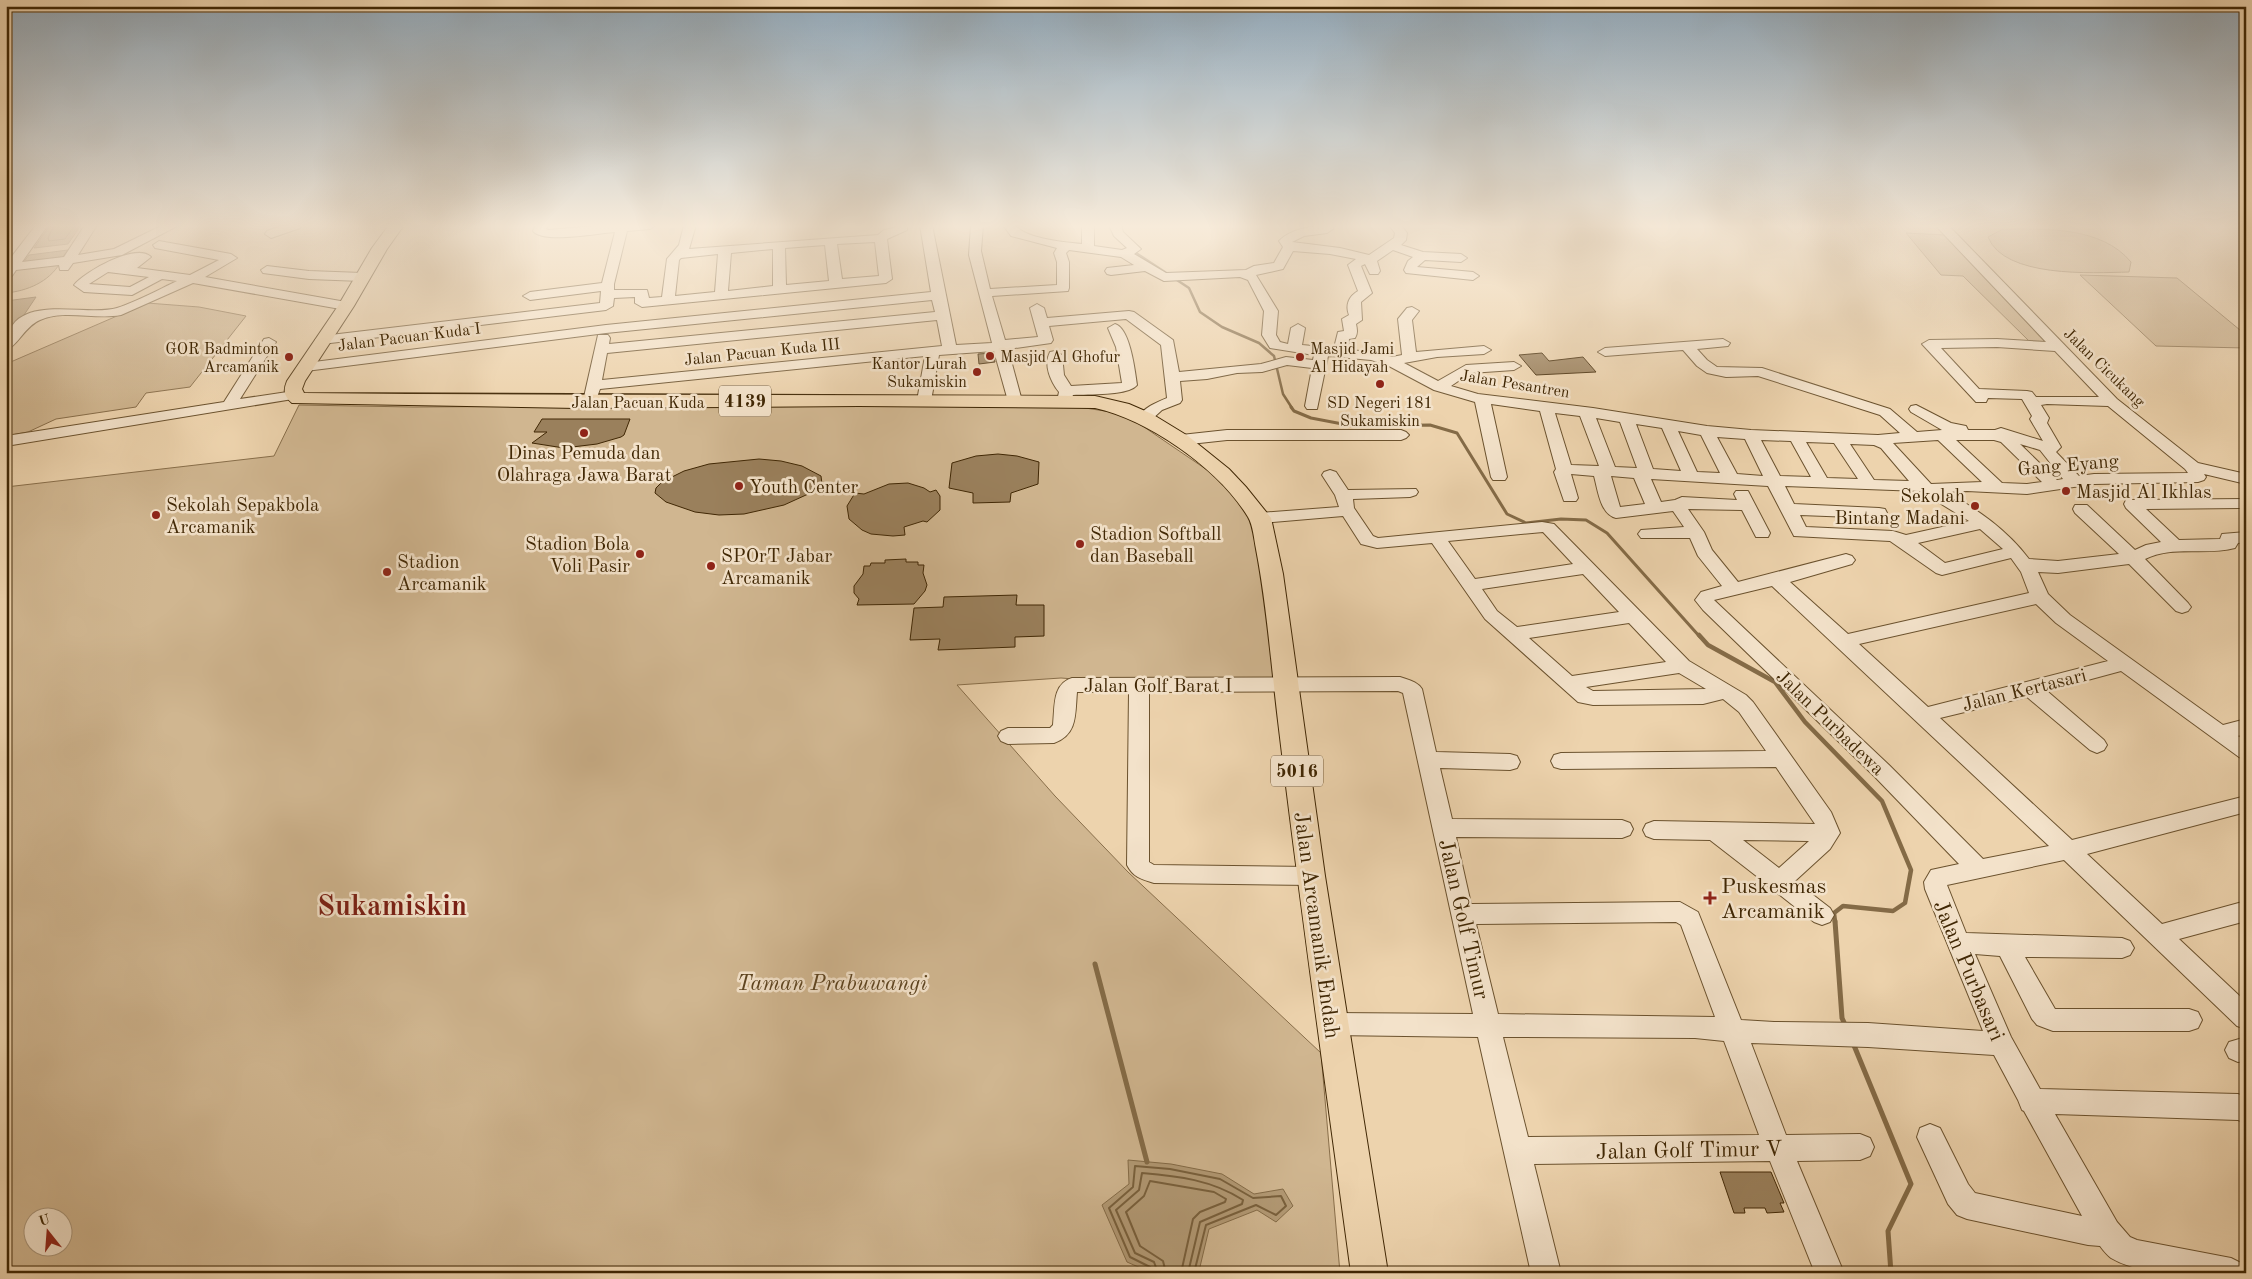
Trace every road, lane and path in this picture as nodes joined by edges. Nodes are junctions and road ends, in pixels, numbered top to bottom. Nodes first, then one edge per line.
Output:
1 (83, 285) edge
2 (144, 285) edge
3 (179, 285) edge
4 (215, 285) edge
5 (358, 285) edge
6 (609, 285) edge
7 (670, 285) edge
8 (722, 285) edge
9 (780, 285) edge
10 (830, 285) edge
11 (936, 285) edge
12 (984, 285) edge
13 (1064, 285) edge
14 (1256, 285) edge
15 (1362, 285) edge
16 (1999, 285) edge
17 (780, 290) junction
18 (986, 294) junction
19 (721, 295) junction
20 (530, 296) dead end
21 (607, 296) junction
22 (938, 296) junction
23 (668, 300) junction
24 (346, 306) junction
25 (1037, 308) dead end
26 (1412, 311) dead end
27 (943, 315) junction
28 (1041, 323) junction
29 (1115, 328) dead end
30 (1298, 328) dead end
31 (606, 329) junction
32 (322, 340) junction
33 (269, 342) dead end
34 (1723, 343) dead end
35 (1002, 345) junction
36 (1275, 345) junction
37 (6, 346) edge
38 (1687, 346) junction
39 (2058, 347) junction
40 (601, 349) junction
41 (1294, 349) junction
42 (950, 350) junction
43 (1484, 350) dead end
44 (933, 351) junction
45 (1606, 352) dead end
46 (1340, 353) junction
47 (1055, 355) dead end
48 (1409, 356) junction
49 (1168, 357) junction
50 (1184, 357) dead end
51 (1321, 358) junction
52 (1392, 362) junction
53 (1278, 363) junction
54 (1514, 366) dead end
55 (306, 367) junction
56 (1172, 377) junction
57 (1440, 387) junction
58 (592, 394) junction
59 (294, 395) junction
60 (1066, 396) junction
61 (1015, 398) junction
62 (1482, 399) junction
63 (232, 400) junction
64 (924, 401) junction
65 (2030, 402) junction
66 (2112, 402) junction
67 (1312, 406) dead end
68 (1547, 409) junction
69 (1916, 409) dead end
70 (1586, 412) junction
71 (1144, 418) junction
72 (1626, 418) junction
73 (1668, 425) junction
74 (1706, 431) junction
75 (1942, 434) junction
76 (1401, 435) dead end
77 (1751, 435) junction
78 (1913, 436) junction
79 (1796, 437) junction
80 (1838, 438) junction
81 (1181, 440) junction
82 (1878, 440) junction
83 (6, 441) edge
84 (2047, 447) junction
85 (2192, 466) junction
86 (1564, 469) junction
87 (1605, 472) junction
88 (1644, 474) junction
89 (1330, 475) dead end
90 (1690, 476) junction
91 (1499, 477) dead end
92 (2142, 478) junction
93 (2246, 478) edge
94 (1733, 479) junction
95 (2049, 480) dead end
96 (1774, 481) junction
97 (2074, 481) junction
98 (1822, 483) junction
99 (1866, 484) junction
100 (1995, 485) dead end
101 (1926, 488) junction
102 (1410, 492) dead end
103 (1570, 498) dead end
104 (1346, 503) junction
105 (1686, 504) junction
106 (2241, 504) edge
107 (1653, 505) junction
108 (1747, 505) junction
109 (2172, 505) junction
110 (1788, 509) junction
111 (2080, 509) dead end
112 (1879, 513) junction
113 (1260, 518) junction
114 (1984, 523) junction
115 (1696, 532) junction
116 (1762, 532) dead end
117 (1647, 534) dead end
118 (2246, 537) edge
119 (1437, 538) junction
120 (1899, 539) junction
121 (2175, 546) junction
122 (2019, 557) junction
123 (2133, 558) junction
124 (1846, 560) dead end
125 (1587, 568) junction
126 (1775, 580) junction
127 (1472, 585) junction
128 (1734, 589) junction
129 (2040, 597) junction
130 (2182, 607) dead end
131 (1632, 616) junction
132 (1514, 634) junction
133 (1844, 641) junction
134 (2124, 663) junction
135 (1682, 666) junction
136 (1568, 683) junction
137 (1139, 684) junction
138 (1287, 684) junction
139 (2031, 689) junction
140 (1724, 692) junction
141 (1924, 715) junction
142 (2246, 726) edge
143 (2220, 733) junction
144 (1008, 736) dead end
145 (2097, 745) dead end
146 (2246, 752) edge
147 (1783, 759) junction
148 (1428, 760) junction
149 (1510, 762) dead end
150 (1561, 762) dead end
151 (2246, 804) edge
152 (1445, 828) junction
153 (1622, 829) dead end
154 (1654, 830) dead end
155 (1715, 831) junction
156 (1829, 833) junction
157 (2067, 851) junction
158 (1979, 869) junction
159 (1311, 876) junction
160 (1778, 883) junction
161 (2246, 911) edge
162 (1462, 914) junction
163 (1822, 915) dead end
164 (2157, 935) junction
165 (1958, 943) junction
166 (2007, 946) junction
167 (2122, 948) dead end
168 (2246, 1018) edge
169 (2189, 1020) dead end
170 (1332, 1024) junction
171 (1489, 1026) junction
172 (1732, 1029) junction
173 (2001, 1044) junction
174 (2031, 1101) junction
175 (2246, 1110) edge
176 (1930, 1137) dead end
177 (1860, 1147) dead end
178 (1778, 1148) junction
179 (1518, 1151) junction
180 (2107, 1232) junction
181 (1370, 1273) edge
182 (1546, 1273) edge
183 (1830, 1273) edge
184 (2231, 1273) edge

1 - 2 street
3 - 37 street
4 - 24 street
5 - 24 main road
6 - 21 street
7 - 23 street
8 - 19 street
9 - 17 street
10 - 17 street
11 - 22 street
12 - 18 street
13 - 18 street
14 - 36 street
15 - 46 street
16 - 39 street, Jalan Cicukang
17 - 19 street
18 - 35 street
19 - 23 street
20 - 21 street
21 - 23 street
21 - 31 street
21 - 32 street
22 - 27 street
22 - 31 street, Jalan Pacuan Kuda I
24 - 32 main road
25 - 28 street
26 - 48 street
27 - 40 street
27 - 42 street
28 - 35 street
28 - 49 street
29 - 60 street
30 - 41 street
31 - 40 street
31 - 55 street, Jalan Pacuan Kuda I
32 - 55 main road
33 - 63 street
34 - 38 street
35 - 42 street, Jalan Pacuan Kuda III
35 - 61 street
36 - 41 street, Jalan Pesantren
36 - 53 street
38 - 45 street
38 - 78 street
39 - 65 street
39 - 66 street, Jalan Cicukang
40 - 58 street
41 - 51 street, Jalan Pesantren
42 - 44 street, Jalan Pacuan Kuda III
43 - 48 street
44 - 58 street, Jalan Pacuan Kuda III
44 - 64 street
46 - 51 street, Jalan Pesantren
46 - 52 street, Jalan Pesantren
47 - 60 street
48 - 52 street
49 - 50 street
49 - 56 street
51 - 53 street
51 - 67 street
52 - 57 street, Jalan Pesantren
53 - 56 street
54 - 57 street
55 - 59 main road
56 - 71 street
57 - 62 street, Jalan Pesantren
58 - 59 main road, Jalan Pacuan Kuda / 4139
58 - 64 main road, Jalan Pacuan Kuda / 4139
59 - 63 street
60 - 61 main road, Jalan Pacuan Kuda / 4139
60 - 71 main road, Jalan Pacuan Kuda / 4139
61 - 64 main road, Jalan Pacuan Kuda / 4139
62 - 68 street, Jalan Pesantren
62 - 91 street
63 - 83 street
65 - 66 street
65 - 84 street
66 - 85 street, Jalan Cicukang
68 - 70 street, Jalan Pesantren
68 - 86 street
69 - 84 street
70 - 72 street, Jalan Pesantren
70 - 87 street
71 - 81 main road, Jalan Pacuan Kuda / 4139
72 - 73 street, Jalan Pesantren
72 - 88 street
73 - 74 street, Jalan Pesantren
73 - 90 street
74 - 77 street, Jalan Pesantren
74 - 94 street
75 - 78 street, Jalan Pesantren
75 - 95 street, Jalan Pesantren
75 - 100 street
76 - 81 street
77 - 79 street, Jalan Pesantren
77 - 96 street
78 - 82 street, Jalan Pesantren
79 - 80 street, Jalan Pesantren
79 - 98 street
80 - 82 street, Jalan Pesantren
80 - 99 street
81 - 113 main road, Jalan Pacuan Kuda / 4139
82 - 101 street
84 - 97 street
85 - 92 street, Gang Eyang
85 - 93 street, Jalan Cicukang
86 - 87 street, Gang Eyang
86 - 103 street
87 - 88 street, Gang Eyang
87 - 107 street
88 - 90 street, Gang Eyang
88 - 107 street
89 - 104 street
90 - 94 street, Gang Eyang
92 - 97 street, Gang Eyang
92 - 109 street
94 - 96 street, Gang Eyang
94 - 108 street
96 - 98 street, Gang Eyang
96 - 110 street
97 - 101 street, Gang Eyang
98 - 99 street, Gang Eyang
99 - 101 street, Gang Eyang
99 - 112 street
101 - 114 street
102 - 104 street
104 - 113 street
104 - 119 street
105 - 107 street
105 - 108 street
105 - 115 street
106 - 109 street
108 - 116 street
109 - 121 street
110 - 112 street
110 - 120 street
111 - 123 street
112 - 120 street
113 - 138 main road, Jalan Arcamanik Endah / 5016
114 - 120 street
114 - 122 street
115 - 117 street
115 - 128 street
118 - 121 street
119 - 125 street
119 - 127 street
120 - 122 street
121 - 123 street
122 - 123 street
122 - 129 street
123 - 130 street
124 - 126 street
125 - 127 street
125 - 131 street
126 - 128 street
126 - 133 street
127 - 132 street
128 - 158 street, Jalan Purbadewa
129 - 133 street
129 - 134 street
131 - 132 street
131 - 135 street
132 - 136 street
133 - 141 street
134 - 139 street, Jalan Kertasari
134 - 143 street
135 - 136 street
135 - 140 street
136 - 140 street
137 - 138 street, Jalan Golf Barat I
137 - 144 street, Jalan Golf Barat I
137 - 159 street
138 - 148 street, Jalan Golf Timur
138 - 159 main road, Jalan Arcamanik Endah / 5016
139 - 141 street, Jalan Kertasari
139 - 145 street
140 - 147 street
141 - 157 street
142 - 143 street
143 - 146 street
147 - 150 street
147 - 156 street
148 - 149 street
148 - 152 street, Jalan Golf Timur
151 - 157 street, Jalan Purbasari
152 - 153 street
152 - 162 street, Jalan Golf Timur
154 - 155 street
155 - 156 street
155 - 160 street
156 - 160 street
157 - 158 street, Jalan Purbasari
157 - 164 street
158 - 165 street, Jalan Purbasari
159 - 170 main road, Jalan Arcamanik Endah / 5016
160 - 163 street
161 - 164 street
162 - 171 street, Jalan Golf Timur
162 - 172 street
164 - 168 street
165 - 166 street
165 - 173 street, Jalan Purbasari
166 - 167 street
166 - 169 street
170 - 171 street
170 - 181 main road, Jalan Arcamanik Endah / 5016
171 - 172 street
171 - 179 street, Jalan Golf Timur
172 - 173 street
172 - 178 street
173 - 174 street, Jalan Purbasari
174 - 175 street
174 - 180 street, Jalan Purbasari
176 - 180 street
177 - 178 street, Jalan Golf Timur V
178 - 179 street, Jalan Golf Timur V
178 - 183 street
179 - 182 street, Jalan Golf Timur
180 - 184 street, Jalan Purbasari

